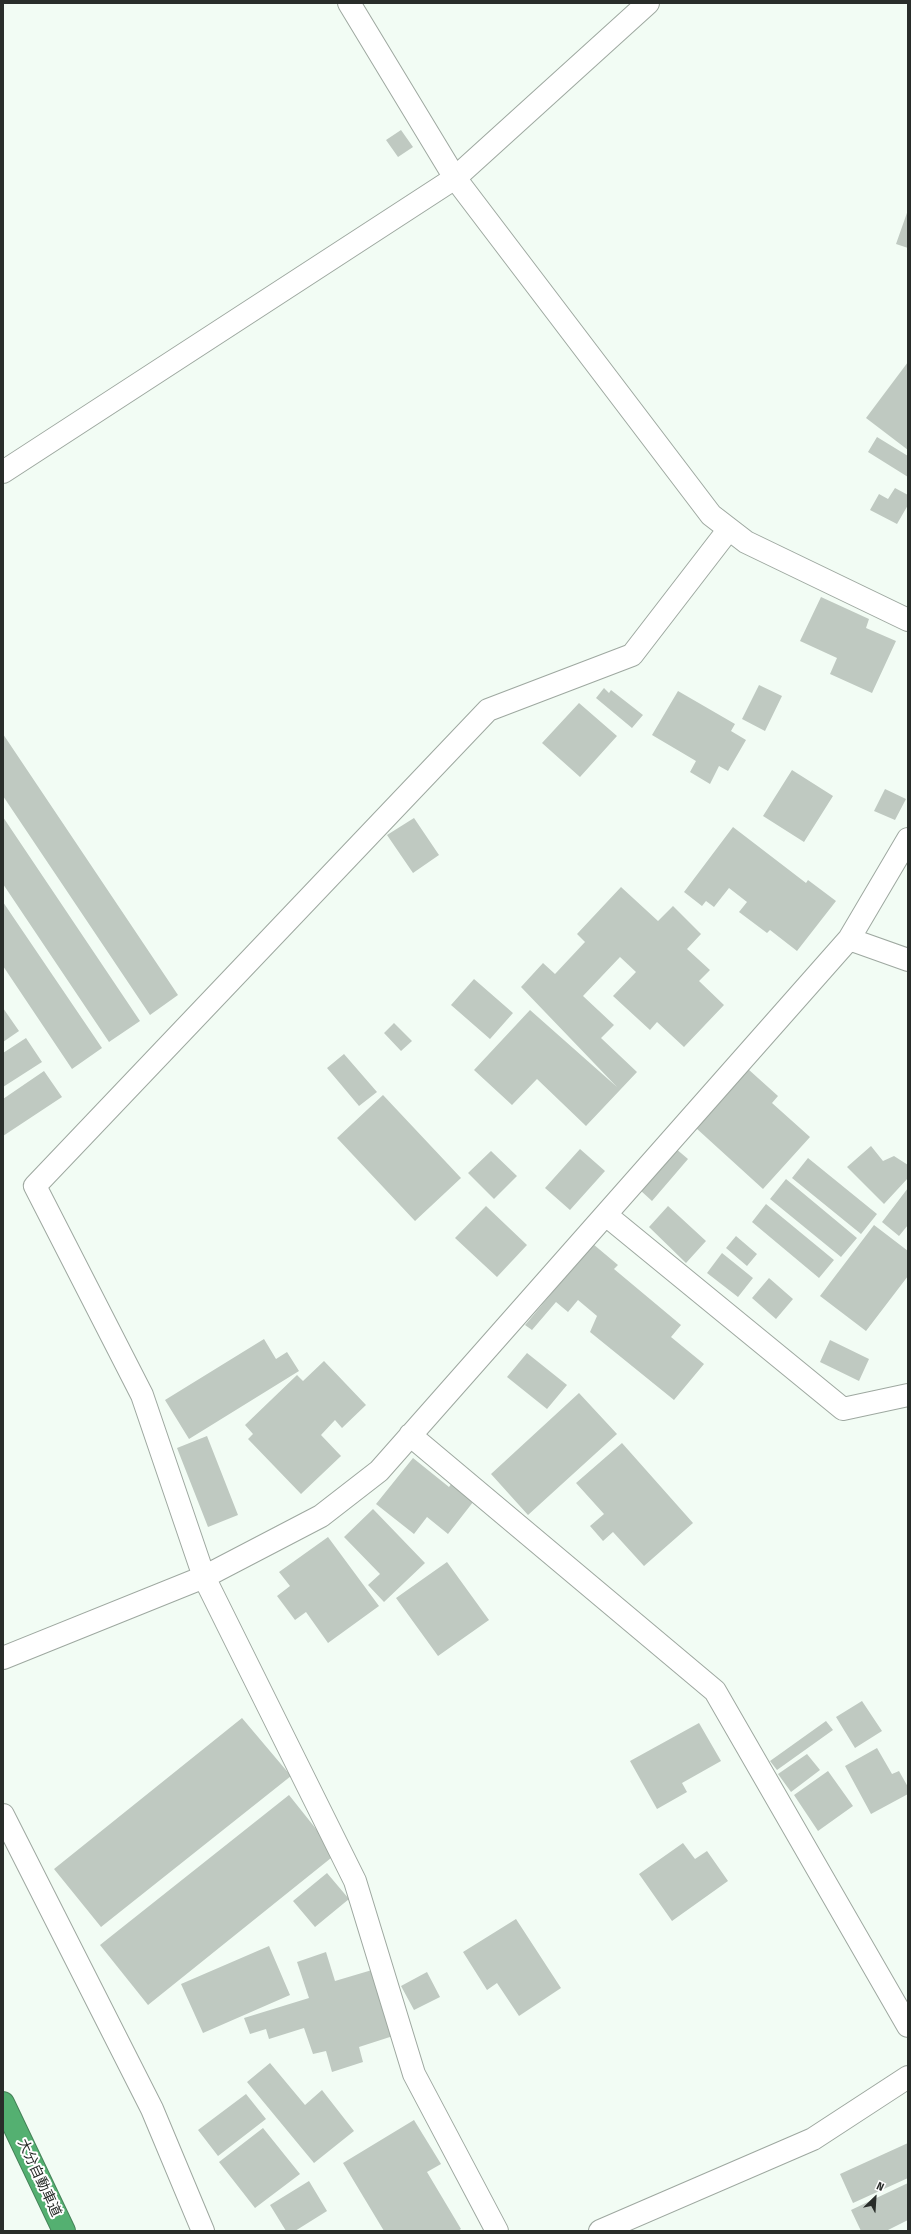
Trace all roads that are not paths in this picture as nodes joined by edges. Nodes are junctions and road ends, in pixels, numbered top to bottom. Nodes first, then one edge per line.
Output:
1 (349, 3) edge
2 (648, 3) edge
3 (455, 178) junction
4 (3, 472) edge
5 (729, 529) junction
6 (908, 620) edge
7 (908, 839) edge
8 (849, 939) junction
9 (908, 960) edge
10 (606, 1215) junction
11 (908, 1395) edge
12 (410, 1435) junction
13 (204, 1577) junction
14 (3, 1658) edge
15 (3, 1815) edge
16 (908, 2026) edge
17 (908, 2077) edge
18 (3, 2103) edge
19 (64, 2231) edge
20 (203, 2231) edge
21 (498, 2231) edge
22 (600, 2231) edge

1 - 3 street
2 - 3 street
3 - 4 street
3 - 5 street
5 - 6 street
5 - 13 street
7 - 8 street
8 - 9 street
8 - 10 street
10 - 11 street
10 - 12 street
12 - 13 street
12 - 16 street
13 - 14 street
13 - 21 street
15 - 20 street
17 - 22 street
18 - 19 highway, 大分自動車道

